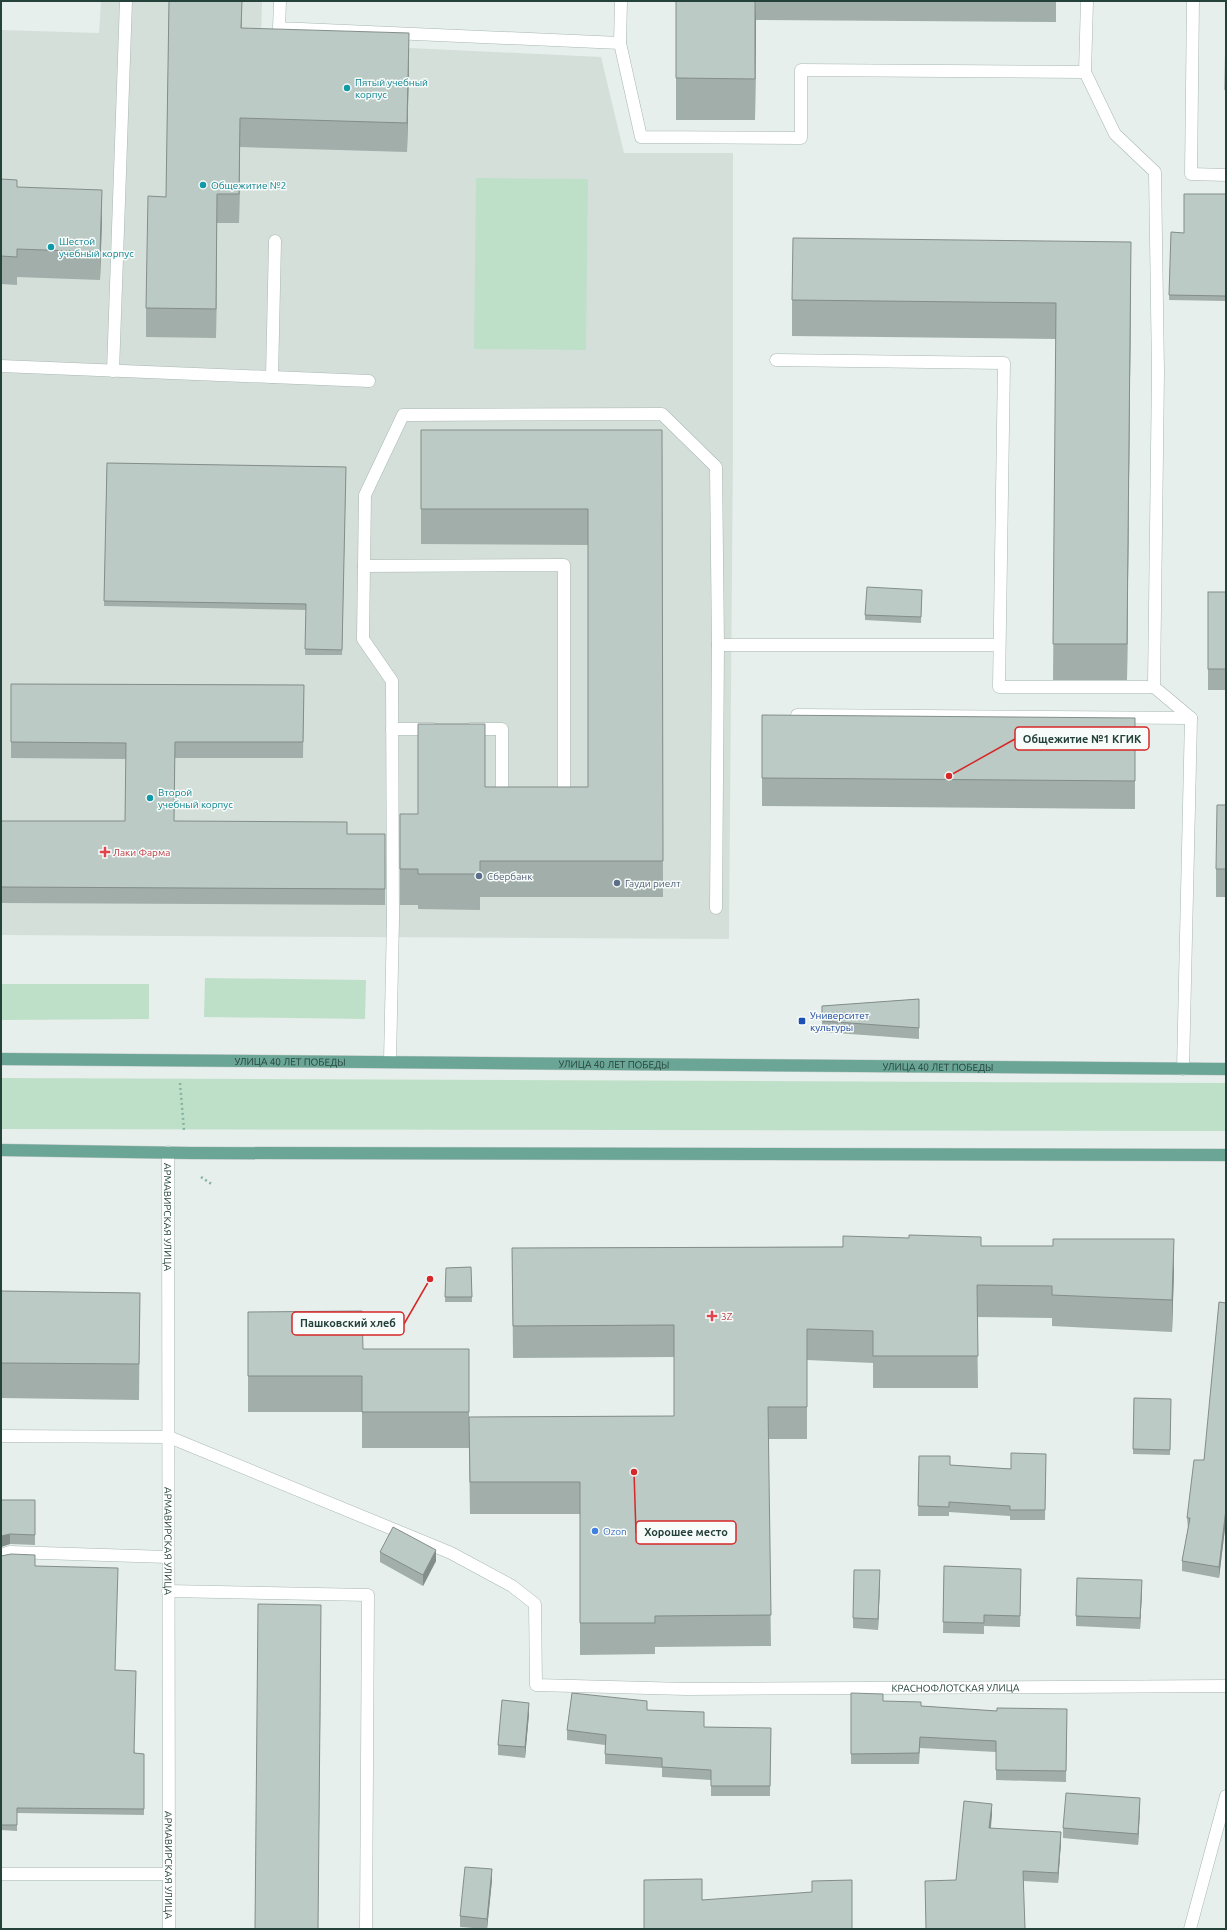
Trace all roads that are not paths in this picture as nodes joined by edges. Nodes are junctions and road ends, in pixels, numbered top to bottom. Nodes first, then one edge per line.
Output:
1 (126, 1) edge
2 (280, 1) edge
3 (621, 1) edge
4 (1087, 1) edge
5 (1194, 1) edge
6 (620, 43) junction
7 (1085, 72) junction
8 (1226, 175) edge
9 (275, 241) dead end
10 (776, 360) dead end
11 (1, 366) edge
12 (113, 371) junction
13 (272, 377) junction
14 (370, 381) dead end
15 (364, 566) junction
16 (718, 645) junction
17 (999, 645) junction
18 (1154, 687) junction
19 (797, 715) edge
20 (1191, 718) junction
21 (392, 729) junction
22 (518, 803) edge
23 (549, 803) edge
24 (716, 908) dead end
25 (1, 1059) edge
26 (390, 1061) junction
27 (1183, 1069) junction
28 (1226, 1069) edge
29 (1, 1150) edge
30 (168, 1152) junction
31 (1226, 1155) edge
32 (1, 1436) edge
33 (169, 1437) junction
34 (1, 1555) edge
35 (168, 1557) junction
36 (168, 1591) junction
37 (1226, 1686) edge
38 (1226, 1796) edge
39 (1, 1874) edge
40 (169, 1874) junction
41 (169, 1929) edge
42 (366, 1929) edge
43 (1190, 1929) edge

1 - 12 street
2 - 6 street
3 - 6 street
4 - 7 street
5 - 8 street
6 - 7 street
7 - 18 street
9 - 13 street
10 - 17 street
11 - 12 street
12 - 13 street
13 - 14 street
15 - 16 street
15 - 21 street
15 - 23 street
16 - 17 street
16 - 24 street
17 - 18 street
18 - 20 street
19 - 20 street
20 - 27 street
21 - 22 street
21 - 26 street
25 - 26 main road, УЛИЦА 40 ЛЕТ ПОБЕДЫ
26 - 27 main road, УЛИЦА 40 ЛЕТ ПОБЕДЫ
27 - 28 main road, УЛИЦА 40 ЛЕТ ПОБЕДЫ
29 - 30 main road
30 - 31 main road
30 - 33 street, АРМАВИРСКАЯ УЛИЦА
32 - 33 street
33 - 35 street, АРМАВИРСКАЯ УЛИЦА
33 - 37 street, КРАСНОФЛОТСКАЯ УЛИЦА
34 - 35 street
35 - 36 street, АРМАВИРСКАЯ УЛИЦА
36 - 40 street, АРМАВИРСКАЯ УЛИЦА
36 - 42 street
38 - 43 street
39 - 40 street
40 - 41 street, АРМАВИРСКАЯ УЛИЦА

